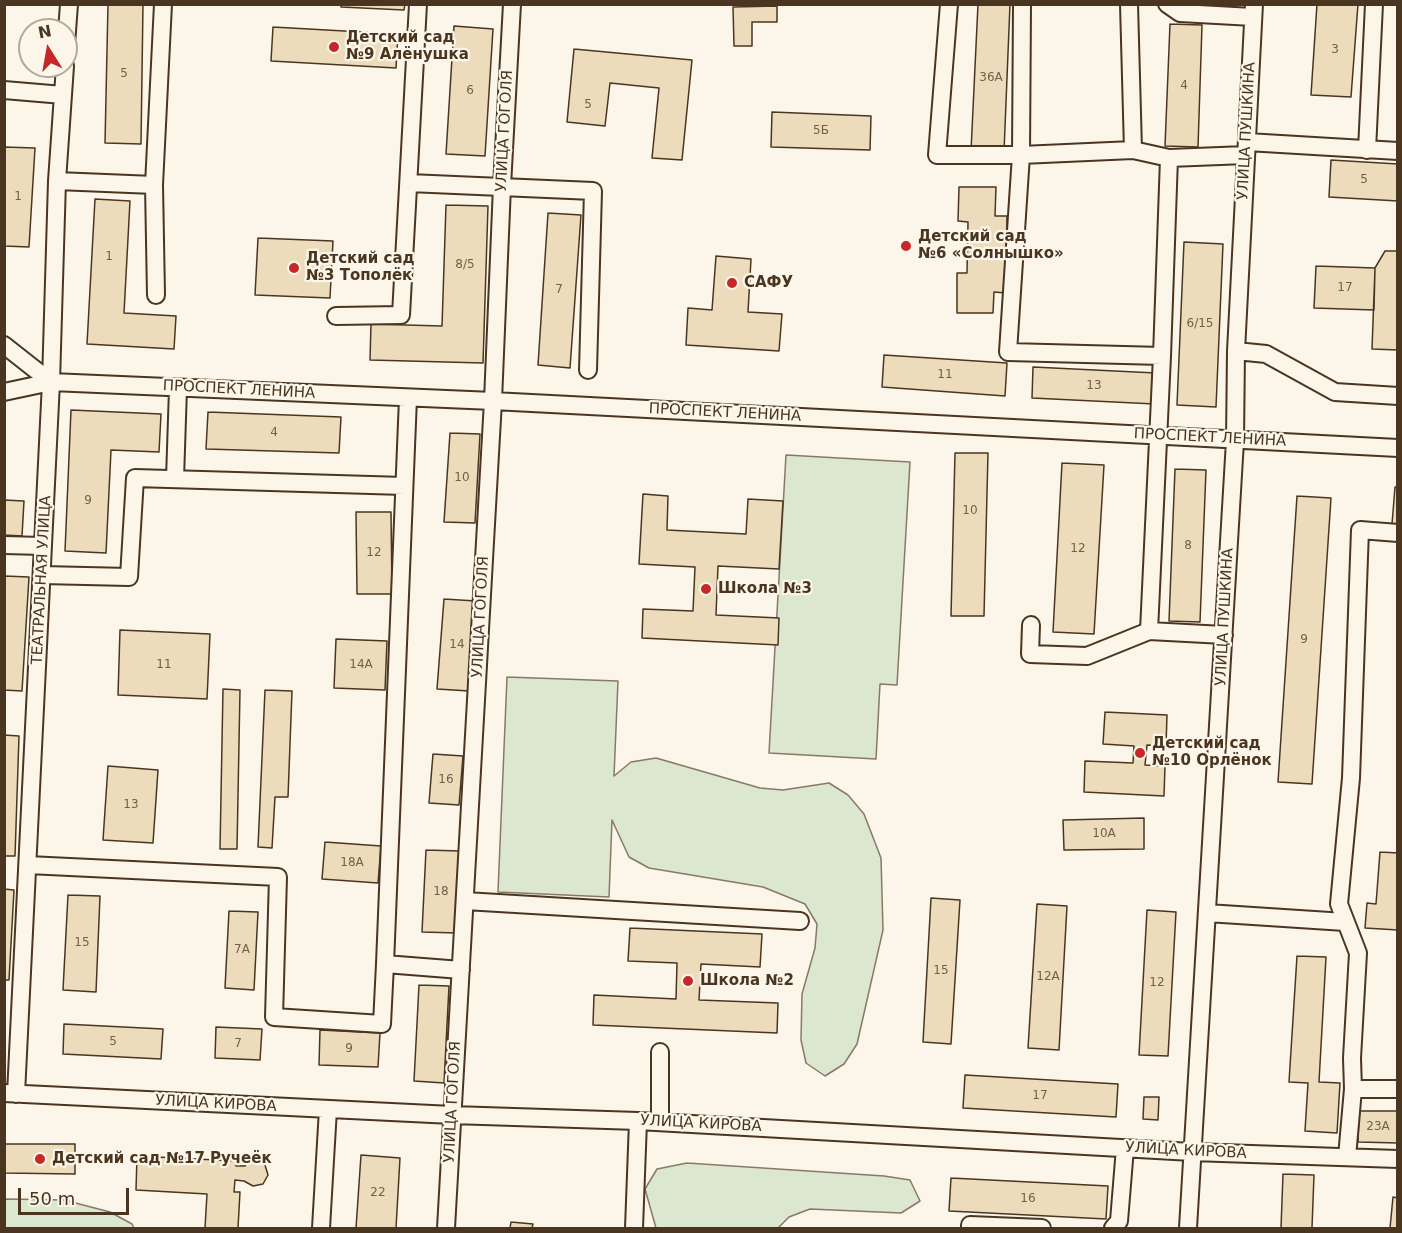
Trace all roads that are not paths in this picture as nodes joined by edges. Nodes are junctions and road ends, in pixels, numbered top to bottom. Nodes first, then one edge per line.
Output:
1 (164, 4) edge
2 (418, 4) edge
3 (512, 4) edge
4 (949, 4) edge
5 (1022, 4) edge
6 (1129, 4) edge
7 (1374, 4) edge
8 (1176, 7) edge
9 (1254, 11) edge
10 (64, 78) edge
11 (4, 90) edge
12 (63, 95) junction
13 (1246, 148) junction
14 (1133, 150) junction
15 (1367, 150) junction
16 (1398, 151) edge
17 (1021, 155) junction
18 (1169, 158) junction
19 (57, 181) junction
20 (409, 183) junction
21 (154, 185) junction
22 (502, 186) junction
23 (156, 296) dead end
24 (336, 316) dead end
25 (4, 345) edge
26 (1236, 351) junction
27 (1162, 356) junction
28 (588, 370) dead end
29 (51, 382) junction
30 (178, 388) junction
31 (4, 392) edge
32 (1398, 396) edge
33 (408, 398) junction
34 (493, 401) junction
35 (1158, 436) junction
36 (1235, 441) junction
37 (1398, 448) edge
38 (175, 479) junction
39 (405, 486) junction
40 (1398, 533) edge
41 (4, 545) edge
42 (43, 546) junction
43 (42, 575) junction
44 (1031, 625) dead end
45 (1149, 631) junction
46 (1224, 635) junction
47 (28, 865) junction
48 (465, 902) junction
49 (1207, 913) junction
50 (800, 921) dead end
51 (1345, 922) junction
52 (385, 964) junction
53 (461, 970) junction
54 (660, 1052) dead end
55 (1353, 1089) junction
56 (1398, 1089) edge
57 (10, 1093) edge
58 (328, 1109) junction
59 (452, 1115) junction
60 (638, 1121) junction
61 (660, 1122) junction
62 (1125, 1148) junction
63 (1192, 1152) junction
64 (1347, 1157) junction
65 (1398, 1159) edge
66 (321, 1228) edge
67 (446, 1228) edge
68 (634, 1228) edge
69 (970, 1228) edge
70 (1042, 1228) edge
71 (1113, 1228) edge
72 (1188, 1228) edge

1 - 21 street
2 - 20 street
3 - 22 street, УЛИЦА ГОГОЛЯ
4 - 17 street
5 - 17 street
6 - 14 street
7 - 15 street
8 - 9 street
9 - 13 street, УЛИЦА ПУШКИНА
10 - 12 street, ТЕАТРАЛЬНАЯ УЛИЦА
11 - 12 street
12 - 19 street, ТЕАТРАЛЬНАЯ УЛИЦА
13 - 15 street
13 - 18 street
13 - 26 street, УЛИЦА ПУШКИНА
14 - 17 street
14 - 18 street
15 - 16 street
17 - 27 street
18 - 27 street
19 - 21 street
19 - 29 street, ТЕАТРАЛЬНАЯ УЛИЦА
20 - 22 street
20 - 24 street
21 - 23 street
22 - 28 street
22 - 34 street, УЛИЦА ГОГОЛЯ
25 - 29 street
26 - 32 street
26 - 36 street, УЛИЦА ПУШКИНА
27 - 35 street
29 - 30 street, ПРОСПЕКТ ЛЕНИНА
29 - 31 street, ПРОСПЕКТ ЛЕНИНА
29 - 42 street, ТЕАТРАЛЬНАЯ УЛИЦА
30 - 33 street, ПРОСПЕКТ ЛЕНИНА
30 - 38 street
33 - 34 street, ПРОСПЕКТ ЛЕНИНА
33 - 39 street
34 - 35 street, ПРОСПЕКТ ЛЕНИНА
34 - 48 street, УЛИЦА ГОГОЛЯ
35 - 36 street, ПРОСПЕКТ ЛЕНИНА
35 - 45 street
36 - 37 street, ПРОСПЕКТ ЛЕНИНА
36 - 46 street, УЛИЦА ПУШКИНА
38 - 39 street
38 - 43 street
39 - 52 street
40 - 51 street
41 - 42 street
42 - 43 street, ТЕАТРАЛЬНАЯ УЛИЦА
43 - 47 street, ТЕАТРАЛЬНАЯ УЛИЦА
44 - 45 street
45 - 46 street
46 - 49 street, УЛИЦА ПУШКИНА
47 - 52 street
47 - 57 street, ТЕАТРАЛЬНАЯ УЛИЦА
48 - 50 street
48 - 53 street, УЛИЦА ГОГОЛЯ
49 - 51 street
49 - 63 street, УЛИЦА ПУШКИНА
51 - 55 street
52 - 53 street
53 - 59 street, УЛИЦА ГОГОЛЯ
54 - 61 street
55 - 56 street
55 - 64 street
57 - 58 street, УЛИЦА КИРОВА
58 - 59 street, УЛИЦА КИРОВА
58 - 66 street
59 - 60 street, УЛИЦА КИРОВА
59 - 67 street, УЛИЦА ГОГОЛЯ
60 - 61 street, УЛИЦА КИРОВА
60 - 68 street
61 - 62 street, УЛИЦА КИРОВА
62 - 63 street, УЛИЦА КИРОВА
62 - 71 street
63 - 64 street, УЛИЦА КИРОВА
63 - 72 street, УЛИЦА ПУШКИНА
64 - 65 street, УЛИЦА КИРОВА
69 - 70 street

